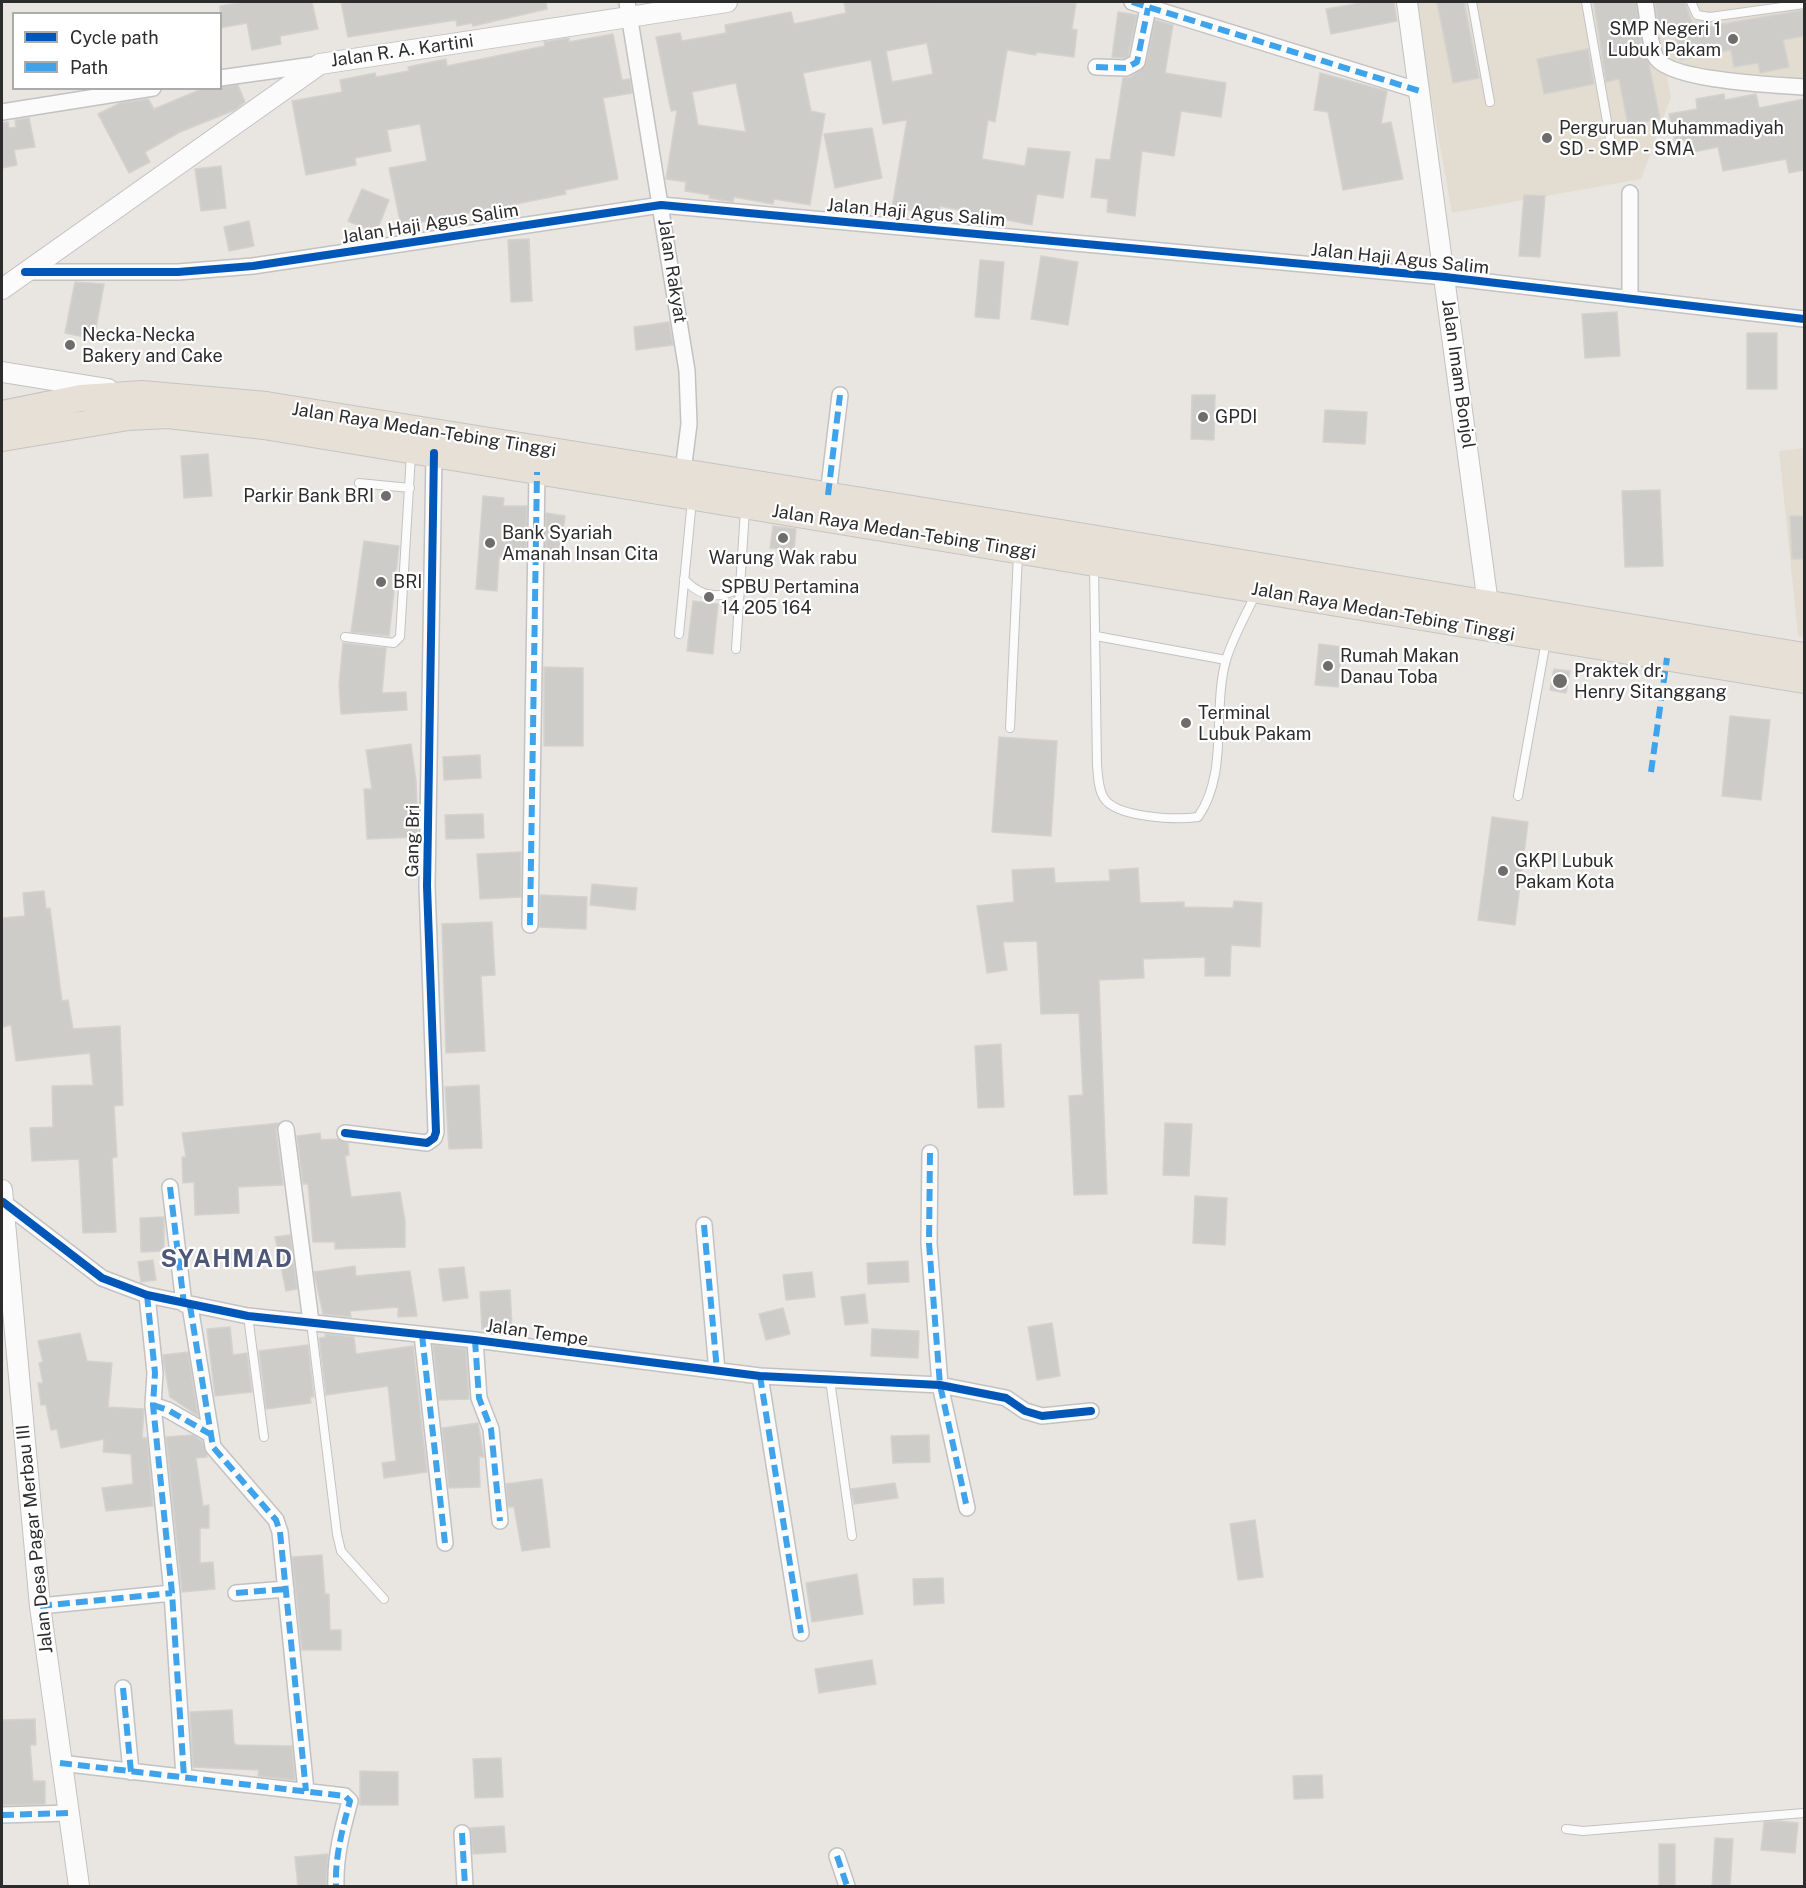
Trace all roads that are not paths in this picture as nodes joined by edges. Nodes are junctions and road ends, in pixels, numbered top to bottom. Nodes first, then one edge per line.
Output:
1 (727, 2) edge
2 (1132, 2) edge
3 (1407, 2) edge
4 (1472, 2) edge
5 (1586, 2) edge
6 (1645, 2) edge
7 (1692, 2) edge
8 (1804, 4) edge
9 (1148, 8) junction
10 (628, 9) edge
11 (320, 63) junction
12 (1096, 67) dead end
13 (222, 78) edge
14 (1804, 87) edge
15 (140, 90) edge
16 (1420, 91) junction
17 (1490, 102) dead end
18 (2, 112) edge
19 (1611, 144) dead end
20 (1630, 193) dead end
21 (661, 205) junction
22 (25, 272) junction
23 (1445, 277) junction
24 (2, 289) edge
25 (1630, 299) junction
26 (1804, 318) edge
27 (2, 372) edge
28 (142, 394) junction
29 (840, 395) dead end
30 (2, 414) edge
31 (2, 438) edge
32 (423, 452) junction
33 (683, 471) junction
34 (537, 472) junction
35 (359, 483) dead end
36 (410, 488) junction
37 (746, 494) junction
38 (828, 495) junction
39 (692, 499) junction
40 (1053, 543) junction
41 (1018, 549) junction
42 (1093, 562) junction
43 (684, 579) junction
44 (1259, 579) junction
45 (740, 588) junction
46 (1488, 604) junction
47 (679, 634) dead end
48 (1096, 636) junction
49 (345, 637) dead end
50 (1616, 638) junction
51 (1546, 639) junction
52 (736, 649) dead end
53 (1804, 656) edge
54 (1226, 660) junction
55 (1804, 680) edge
56 (1010, 728) dead end
57 (1518, 796) dead end
58 (530, 925) dead end
59 (286, 1129) dead end
60 (345, 1133) dead end
61 (930, 1153) dead end
62 (170, 1187) dead end
63 (3, 1201) edge
64 (704, 1225) dead end
65 (147, 1295) junction
66 (187, 1305) junction
67 (248, 1316) junction
68 (311, 1322) junction
69 (422, 1335) junction
70 (475, 1340) junction
71 (717, 1371) junction
72 (760, 1376) junction
73 (830, 1380) junction
74 (940, 1385) junction
75 (153, 1399) junction
76 (1091, 1412) dead end
77 (209, 1433) junction
78 (264, 1437) dead end
79 (967, 1508) dead end
80 (500, 1521) dead end
81 (852, 1536) dead end
82 (445, 1543) dead end
83 (286, 1589) junction
84 (172, 1593) junction
85 (236, 1593) dead end
86 (384, 1599) dead end
87 (40, 1606) junction
88 (801, 1633) dead end
89 (123, 1688) dead end
90 (60, 1763) junction
91 (131, 1772) junction
92 (184, 1777) junction
93 (306, 1791) junction
94 (69, 1813) junction
95 (1804, 1813) edge
96 (2, 1815) edge
97 (1566, 1830) dead end
98 (462, 1833) dead end
99 (837, 1856) dead end
100 (79, 1887) edge
101 (336, 1887) edge
102 (465, 1887) edge
103 (847, 1887) edge

1 - 10 street, Jalan R. A. Kartini
2 - 9 street
3 - 16 street, Jalan Imam Bonjol
4 - 17 lane
5 - 19 lane
6 - 14 street
7 - 8 lane
9 - 12 street
9 - 16 street
10 - 11 street, Jalan R. A. Kartini
10 - 21 street, Jalan Rakyat
11 - 13 street
11 - 22 street, Jalan R. A. Kartini
15 - 18 street
16 - 23 street, Jalan Imam Bonjol
20 - 25 street
21 - 22 street, Jalan Haji Agus Salim
21 - 23 street, Jalan Haji Agus Salim
21 - 33 street, Jalan Rakyat
22 - 24 street, Jalan R. A. Kartini
23 - 25 street, Jalan Haji Agus Salim
23 - 46 street, Jalan Imam Bonjol
25 - 26 street, Jalan Haji Agus Salim
27 - 28 street
28 - 30 highway, Jalan Raya Medan-Tebing Tinggi
28 - 33 highway, Jalan Raya Medan-Tebing Tinggi
29 - 38 street
31 - 32 highway, Jalan Raya Medan-Tebing Tinggi
32 - 34 highway, Jalan Raya Medan-Tebing Tinggi
32 - 36 lane
32 - 60 street, Gang Bri
33 - 37 highway, Jalan Raya Medan-Tebing Tinggi
34 - 39 highway, Jalan Raya Medan-Tebing Tinggi
34 - 58 street
35 - 36 lane
36 - 49 lane
37 - 38 highway, Jalan Raya Medan-Tebing Tinggi
37 - 39 highway, Jalan Raya Medan-Tebing Tinggi
37 - 41 highway, Jalan Raya Medan-Tebing Tinggi
37 - 45 lane
38 - 40 highway, Jalan Raya Medan-Tebing Tinggi
39 - 43 lane
40 - 41 highway, Jalan Raya Medan-Tebing Tinggi
40 - 42 highway, Jalan Raya Medan-Tebing Tinggi
40 - 44 highway, Jalan Raya Medan-Tebing Tinggi
41 - 56 lane
42 - 44 highway, Jalan Raya Medan-Tebing Tinggi
42 - 48 lane
43 - 45 lane
43 - 47 lane
44 - 46 highway, Jalan Raya Medan-Tebing Tinggi
44 - 51 highway, Jalan Raya Medan-Tebing Tinggi
44 - 54 lane
45 - 52 lane
46 - 50 highway, Jalan Raya Medan-Tebing Tinggi
48 - 54 lane
48 - 54 lane
50 - 51 highway, Jalan Raya Medan-Tebing Tinggi
50 - 53 highway, Jalan Raya Medan-Tebing Tinggi
50 - 55 highway, Jalan Raya Medan-Tebing Tinggi
51 - 57 lane
59 - 68 street
61 - 74 street
62 - 66 street
63 - 65 street, Jalan Tempe
63 - 87 street, Jalan Desa Pagar Merbau III
64 - 71 street
65 - 66 street, Jalan Tempe
65 - 75 street
66 - 67 street, Jalan Tempe
66 - 77 street
67 - 68 street, Jalan Tempe
67 - 78 lane
68 - 69 street, Jalan Tempe
68 - 86 lane
69 - 70 street, Jalan Tempe
69 - 82 street
70 - 71 street, Jalan Tempe
70 - 80 street
71 - 72 street, Jalan Tempe
72 - 73 street, Jalan Tempe
72 - 88 street
73 - 74 street, Jalan Tempe
73 - 81 lane
74 - 76 street, Jalan Tempe
74 - 79 street
75 - 77 street
75 - 84 street
77 - 83 street
83 - 85 street
83 - 93 street
84 - 87 street
84 - 92 street
87 - 90 street, Jalan Desa Pagar Merbau III
89 - 91 street
90 - 91 street
90 - 94 street, Jalan Desa Pagar Merbau III
91 - 92 street
92 - 93 street
93 - 101 street
94 - 96 street
94 - 100 street, Jalan Desa Pagar Merbau III
95 - 97 lane
98 - 102 street
99 - 103 street

